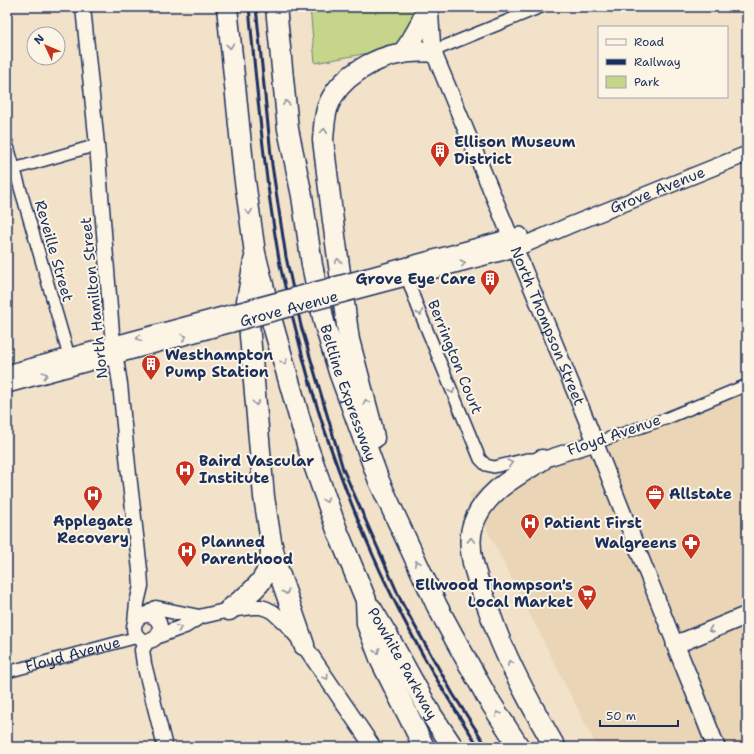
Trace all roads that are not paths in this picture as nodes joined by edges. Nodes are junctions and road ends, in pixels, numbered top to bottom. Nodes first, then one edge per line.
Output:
1 (83, 7) edge
2 (227, 7) edge
3 (276, 7) edge
4 (428, 7) edge
5 (541, 7) edge
6 (433, 51) junction
7 (403, 53) junction
8 (7, 143) edge
9 (97, 144) junction
10 (747, 154) edge
11 (11, 170) edge
12 (513, 242) junction
13 (255, 253) junction
14 (405, 272) junction
15 (114, 350) junction
16 (71, 362) junction
17 (7, 373) edge
18 (7, 385) edge
19 (747, 385) edge
20 (595, 443) junction
21 (480, 459) joint
22 (542, 460) junction
23 (379, 481) junction
24 (271, 541) junction
25 (141, 586) junction
26 (366, 600) junction
27 (229, 610) junction
28 (747, 615) edge
29 (148, 616) junction
30 (199, 617) junction
31 (147, 638) junction
32 (675, 644) junction
33 (304, 645) junction
34 (7, 672) edge
35 (165, 747) edge
36 (373, 747) edge
37 (424, 747) edge
38 (453, 747) edge
39 (520, 747) edge
40 (555, 747) edge
41 (716, 747) edge

1 - 9 street, North Hamilton Street
2 -> 13 highway
23 -> 3 highway, Beltline Expressway
4 - 6 main road, North Thompson Street
4 - 7 highway
5 - 6 street
6 - 7 highway
6 - 12 main road, North Thompson Street
23 -> 7 highway
8 - 11 street, Reveille Street
9 - 11 street
9 - 15 street, North Hamilton Street
10 - 12 main road, Grove Avenue
11 - 16 street, Reveille Street
12 - 14 main road, Grove Avenue
12 - 20 main road, North Thompson Street
13 -> 24 highway
13 -> 26 highway
14 - 15 main road, Grove Avenue, bridge
14 -> 21 street, Berrington Court
15 - 16 main road, Grove Avenue
15 - 25 street, North Hamilton Street
16 - 17 main road, Grove Avenue
18 -> 16 main road, Grove Avenue
19 - 20 street, Floyd Avenue
20 - 22 main road, Floyd Avenue
20 - 32 main road, North Thompson Street
21 -> 22 street, Floyd Avenue
40 -> 22 highway
39 -> 23 highway, Beltline Expressway
24 - 27 highway
24 -> 33 highway
25 - 29 street
25 - 29 street, North Hamilton Street
26 -> 37 highway
26 - 38 highway, Powhite Parkway
27 - 30 street, Floyd Avenue
27 - 33 street, Floyd Avenue
28 -> 32 main road
29 - 30 street, Floyd Avenue
29 - 31 street
29 - 31 street
31 -> 30 street, Floyd Avenue
31 - 34 street, Floyd Avenue
31 - 35 street
32 - 41 main road
33 -> 36 main road

